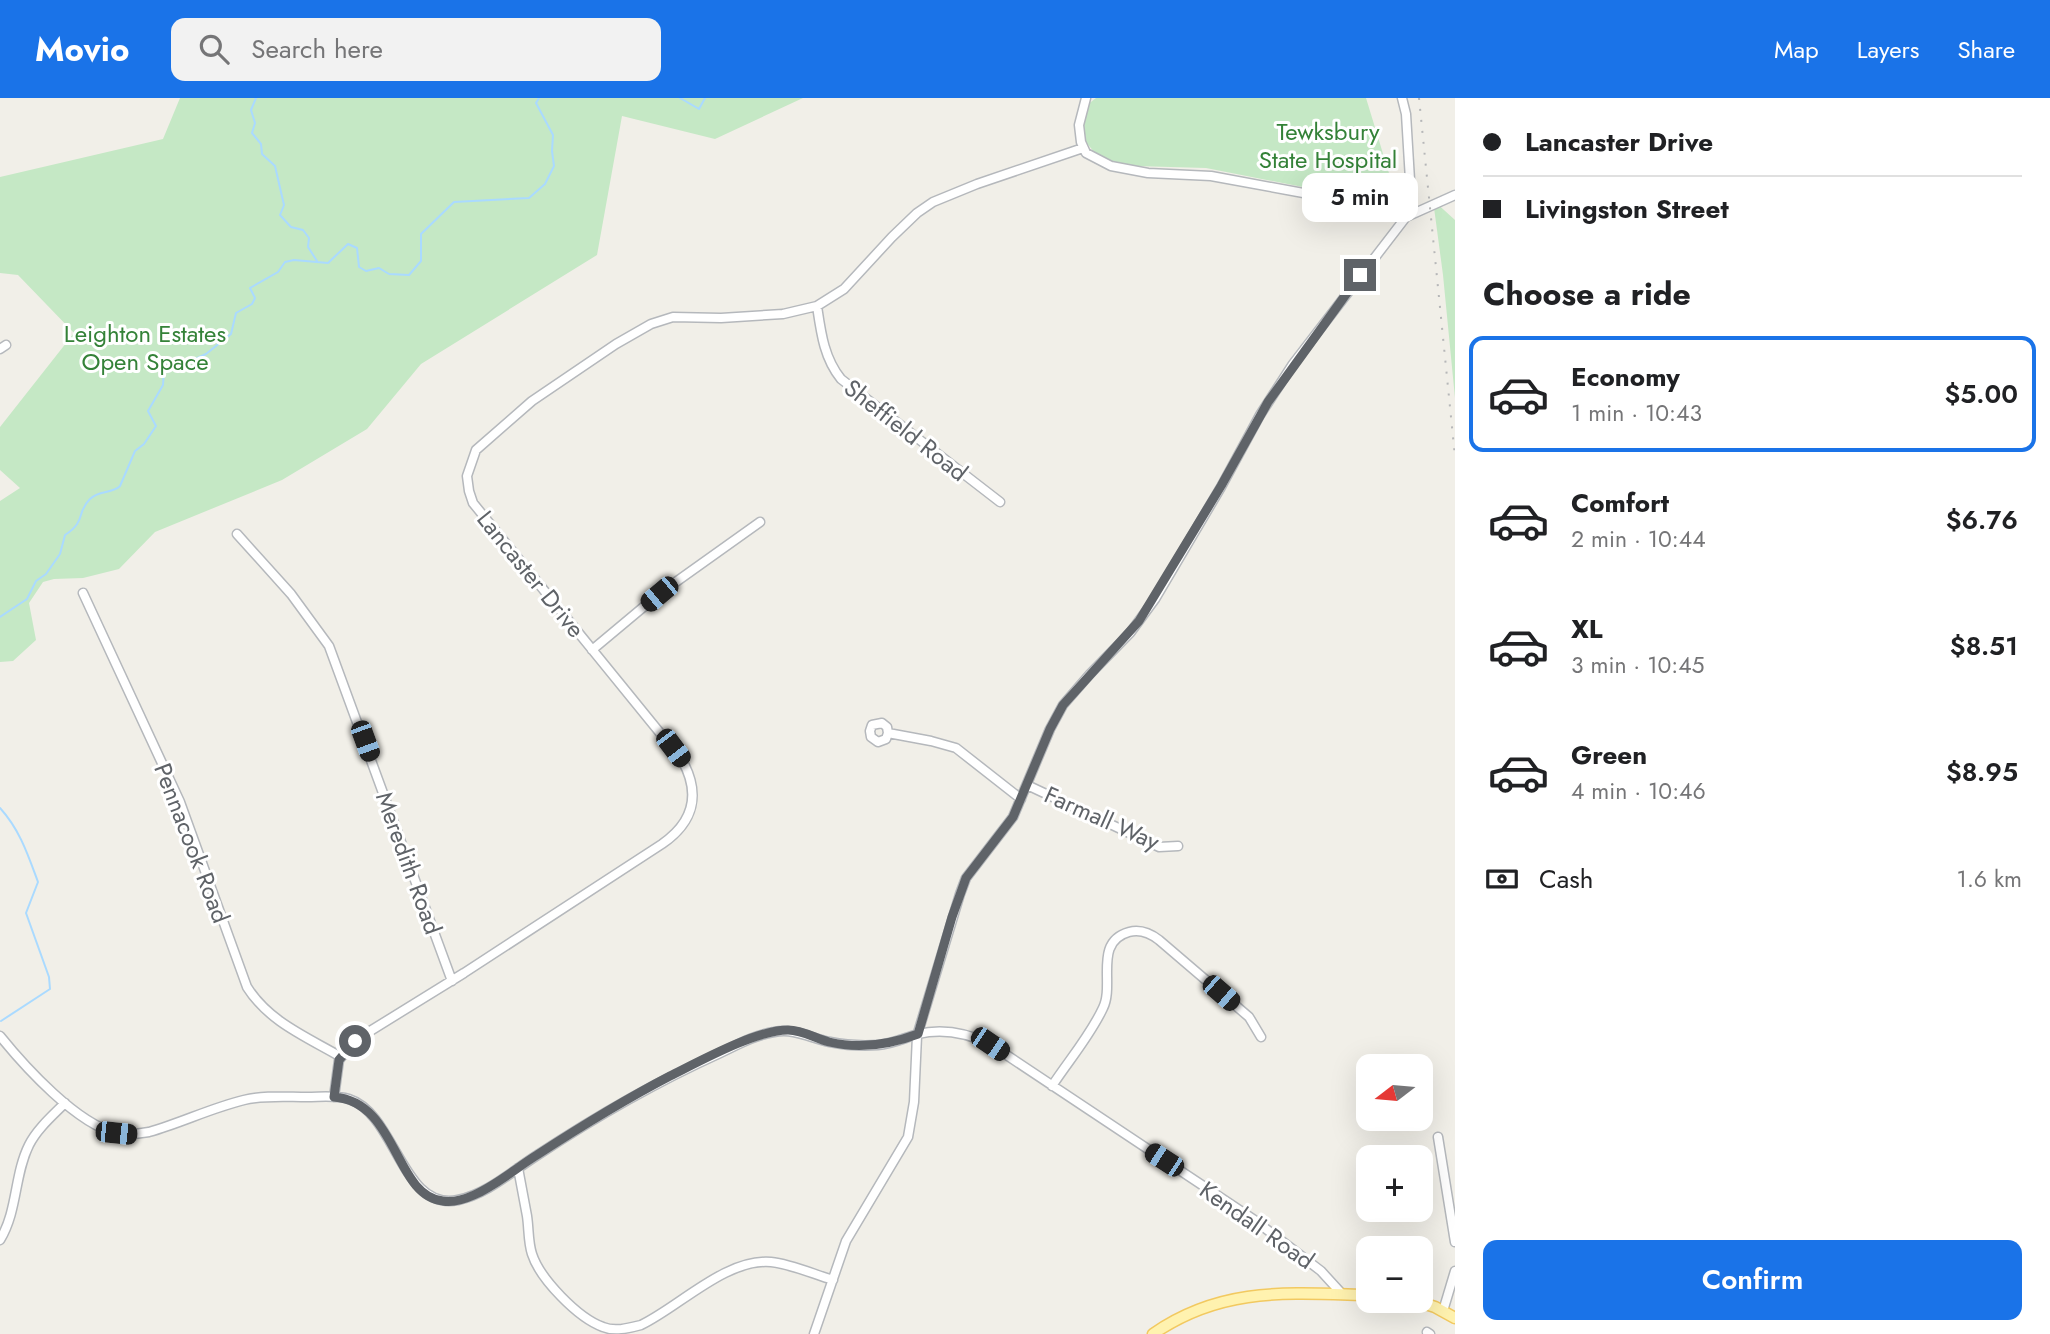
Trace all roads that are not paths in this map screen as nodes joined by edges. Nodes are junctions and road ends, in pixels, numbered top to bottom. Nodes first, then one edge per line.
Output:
1 (1086, 98) edge
2 (1402, 98) edge
3 (1083, 148) junction
4 (1455, 195) edge
5 (1412, 213) junction
6 (817, 306) junction
7 (1000, 502) dead end
8 (760, 522) dead end
9 (237, 534) dead end
10 (83, 593) dead end
11 (592, 650) junction
12 (888, 733) dead end
13 (1027, 785) junction
14 (1021, 799) junction
15 (1178, 846) dead end
16 (452, 981) junction
17 (918, 1034) junction
18 (0, 1036) edge
19 (1261, 1037) dead end
20 (341, 1057) junction
21 (1052, 1086) junction
22 (334, 1097) junction
23 (65, 1102) junction
24 (1438, 1136) dead end
25 (518, 1168) junction
26 (0, 1240) edge
27 (1455, 1242) edge
28 (1455, 1271) edge
29 (833, 1280) junction
30 (1342, 1294) junction
31 (1356, 1295) edge
32 (1433, 1307) edge
33 (1443, 1311) junction
34 (1455, 1318) edge
35 (814, 1334) edge
36 (1153, 1334) edge

1 - 3 street
2 - 5 street
3 - 5 street
3 - 6 street, Lancaster Drive
4 - 5 street
5 - 13 street
6 - 7 street, Sheffield Road
6 - 11 street, Lancaster Drive
8 - 11 street
9 - 16 street, Meredith Road
10 - 20 street, Pennacook Road
11 - 16 street, Lancaster Drive
12 - 14 street
13 - 14 street
13 - 15 street, Farmall Way
14 - 17 street
16 - 20 street, Lancaster Drive
17 - 21 street, Kendall Road
17 - 25 street, Kendall Road
17 - 29 street
18 - 23 street, Kendall Road
19 - 21 street
20 - 22 street
21 - 30 street, Kendall Road
22 - 23 street, Kendall Road
22 - 25 street, Kendall Road
23 - 26 street
24 - 27 street
25 - 29 street
28 - 33 street
29 - 35 street
30 - 31 main road
30 - 36 main road
32 - 33 main road
33 - 34 main road

